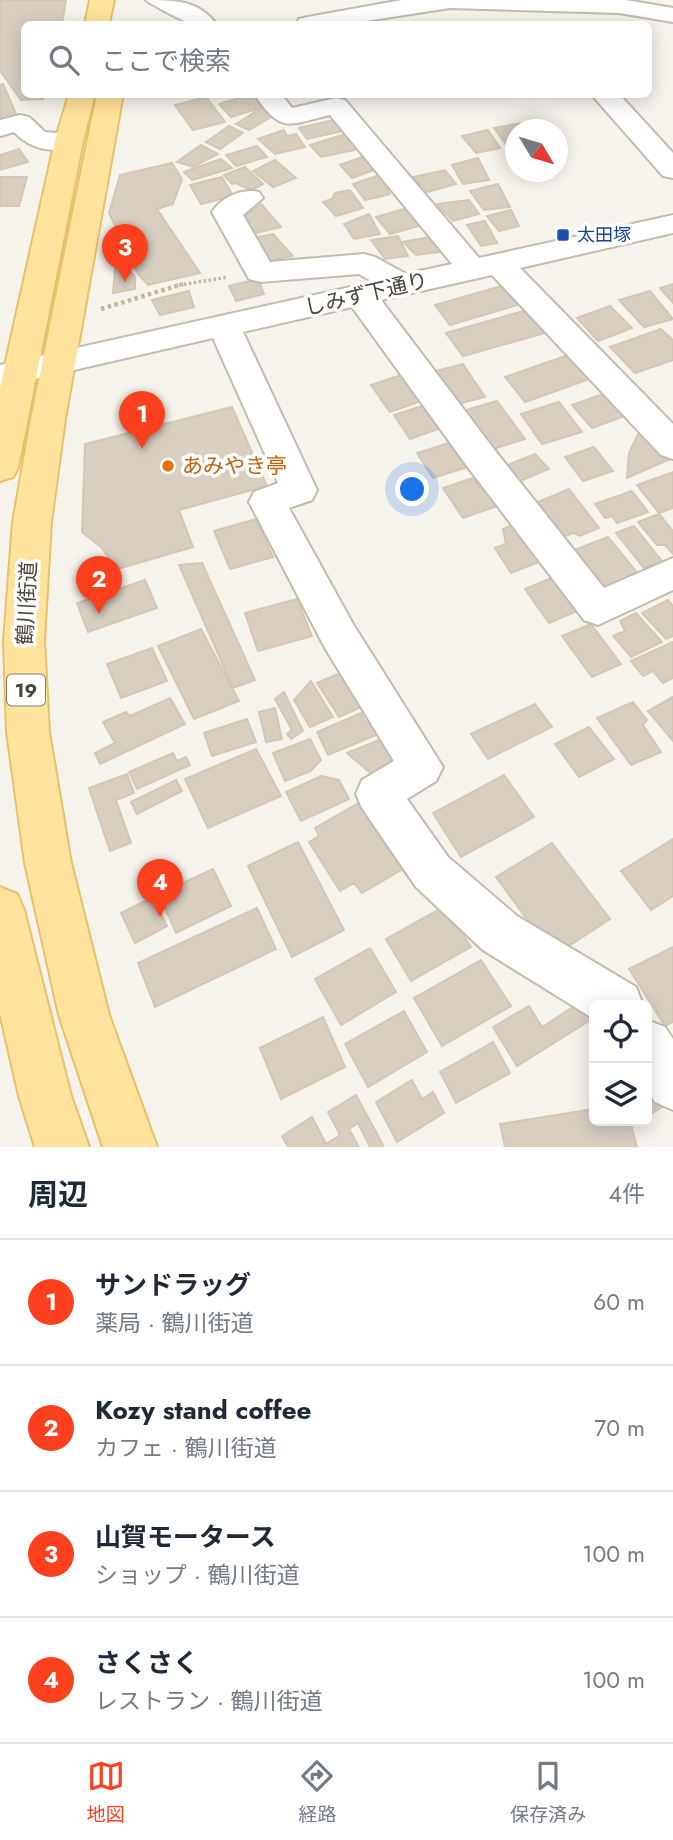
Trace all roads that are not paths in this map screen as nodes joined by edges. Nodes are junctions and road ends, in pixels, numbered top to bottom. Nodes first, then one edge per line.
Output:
1 (102, 0) edge
2 (158, 0) edge
3 (512, 1) edge
4 (673, 15) edge
5 (98, 21) edge
6 (200, 21) edge
7 (325, 21) edge
8 (530, 21) edge
9 (81, 98) edge
10 (109, 98) edge
11 (270, 98) edge
12 (608, 98) edge
13 (0, 128) edge
14 (69, 141) junction
15 (673, 170) edge
16 (249, 198) dead end
17 (673, 224) edge
18 (486, 266) junction
19 (403, 286) junction
20 (361, 296) junction
21 (224, 326) junction
22 (26, 369) edge
23 (673, 446) edge
24 (0, 468) edge
25 (673, 573) edge
26 (0, 911) edge
27 (610, 1000) edge
28 (652, 1052) edge
29 (673, 1084) edge
30 (62, 1147) edge
31 (130, 1147) edge

1 - 5 main road
2 - 6 street
3 - 4 street
3 - 7 street
3 - 8 street
9 - 14 main road, 鶴川街道 / 19
10 - 22 main road, 鶴川街道 / 19
11 - 18 street
12 - 15 street
13 - 14 street
14 - 22 main road, 鶴川街道 / 19
16 - 19 street
17 - 18 street, しみず下通り
18 - 19 street, しみず下通り
18 - 23 street
19 - 20 street, しみず下通り
20 - 21 street, しみず下通り
20 - 25 street
21 - 22 street, しみず下通り
21 - 27 street
22 - 24 main road, 鶴川街道 / 19
22 - 31 main road, 鶴川街道 / 19
26 - 30 main road
28 - 29 street

